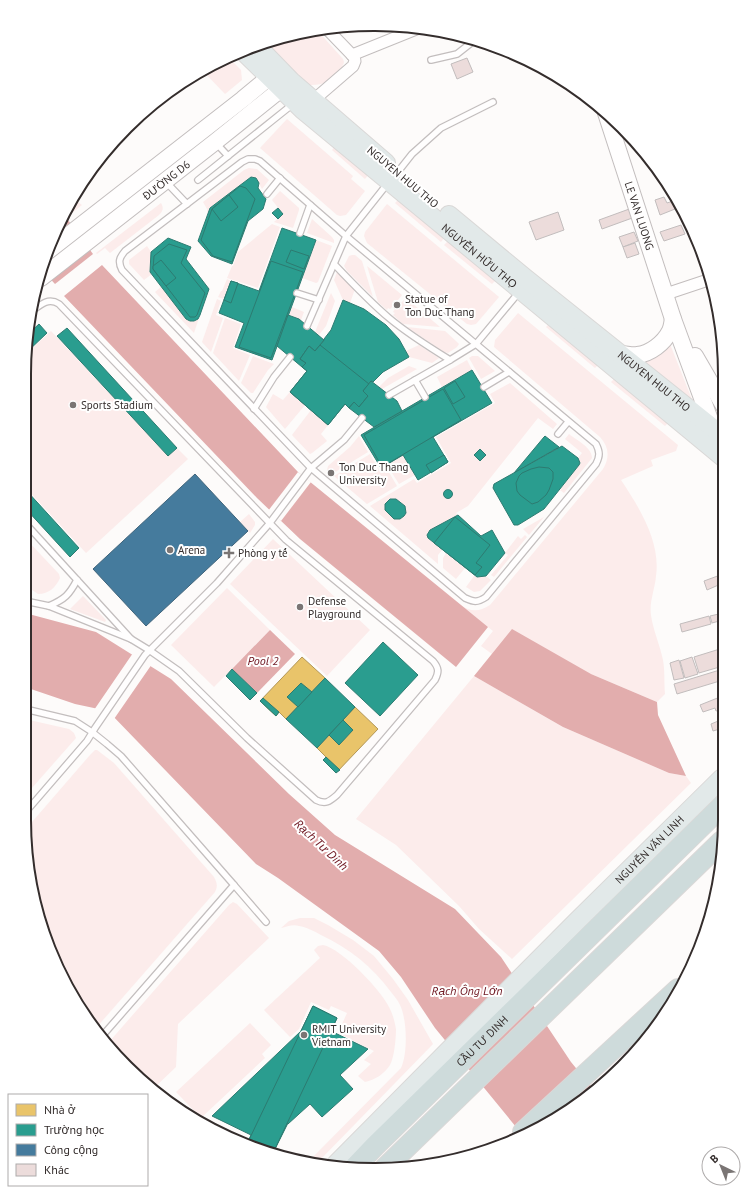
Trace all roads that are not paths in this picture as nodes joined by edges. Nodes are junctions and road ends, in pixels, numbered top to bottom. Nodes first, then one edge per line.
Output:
1 (407, 33) edge
2 (332, 34) edge
3 (469, 45) edge
4 (260, 51) edge
5 (249, 55) edge
6 (352, 55) junction
7 (431, 60) dead end
8 (280, 79) junction
9 (493, 102) dead end
10 (303, 105) junction
11 (610, 124) edge
12 (215, 142) junction
13 (228, 156) junction
14 (280, 178) junction
15 (393, 178) junction
16 (198, 180) dead end
17 (165, 181) junction
18 (267, 194) dead end
19 (187, 204) junction
20 (310, 205) junction
21 (300, 233) dead end
22 (346, 236) junction
23 (57, 244) edge
24 (334, 264) junction
25 (46, 274) edge
26 (705, 281) edge
27 (520, 291) junction
28 (297, 293) dead end
29 (666, 294) junction
30 (319, 300) junction
31 (38, 307) edge
32 (673, 319) junction
33 (307, 326) dead end
34 (476, 344) junction
35 (620, 354) junction
36 (290, 358) dead end
37 (450, 360) junction
38 (509, 372) junction
39 (415, 380) junction
40 (484, 387) dead end
41 (389, 395) dead end
42 (718, 396) edge
43 (425, 397) dead end
44 (254, 409) junction
45 (362, 418) dead end
46 (568, 422) junction
47 (718, 431) edge
48 (718, 432) edge
49 (558, 434) dead end
50 (718, 455) edge
51 (311, 468) junction
52 (269, 524) junction
53 (31, 529) edge
54 (77, 580) junction
55 (31, 602) edge
56 (49, 606) junction
57 (132, 639) junction
58 (149, 650) junction
59 (31, 710) edge
60 (93, 730) junction
61 (718, 782) edge
62 (31, 806) edge
63 (718, 810) edge
64 (717, 846) edge
65 (234, 885) junction
66 (266, 922) dead end
67 (583, 929) junction
68 (666, 1000) edge
69 (105, 1032) edge
70 (529, 1126) edge
71 (370, 1140) junction
72 (340, 1161) edge
73 (358, 1162) edge
74 (390, 1162) edge

1 - 6 street
2 - 6 street
3 - 7 lane
4 - 8 main road, NGUYEN HUU THO
5 - 8 main road
6 - 10 street
8 - 10 main road, NGUYEN HUU THO
8 - 12 street, ĐƯỜNG D6
8 - 23 street, ĐƯỜNG D6
9 - 15 lane
10 - 13 lane
10 - 15 main road, NGUYEN HUU THO
11 - 29 street, LE VAN LUONG
12 - 13 lane
12 - 17 street, ĐƯỜNG D6
13 - 16 lane
14 - 18 lane
14 - 19 lane
14 - 20 lane
15 - 22 lane
15 - 27 main road, NGUYỄN HỮU THỌ
15 - 35 main road, NGUYEN HUU THO
17 - 19 lane
17 - 25 street, ĐƯỜNG D6
19 - 44 lane
20 - 21 lane
20 - 22 lane
22 - 24 lane
22 - 34 lane
24 - 30 lane
24 - 37 lane
26 - 29 street
27 - 34 lane
27 - 50 main road, NGUYỄN HỮU THỌ
28 - 30 lane
29 - 32 street, LE VAN LUONG
30 - 33 lane
31 - 52 lane
32 - 35 street
32 - 42 street, LE VAN LUONG
32 - 47 street, LE VAN LUONG
34 - 37 lane
34 - 38 lane
35 - 48 main road, NGUYEN HUU THO
36 - 44 lane
37 - 39 lane
38 - 40 lane
38 - 46 lane
39 - 41 lane
39 - 43 lane
44 - 51 lane
45 - 51 lane
46 - 49 lane
46 - 51 lane
51 - 52 lane
52 - 58 lane
52 - 58 lane
53 - 54 lane
54 - 56 lane
54 - 57 lane
55 - 56 lane
56 - 57 lane
57 - 58 lane
58 - 60 lane
59 - 60 lane
60 - 62 lane
60 - 65 lane
61 - 67 main road, NGUYỄN VĂN LINH
63 - 67 highway, NGUYỄN VĂN LINH
64 - 74 highway
65 - 66 lane
65 - 69 lane
67 - 71 highway, CẦU TƯ DINH
68 - 70 highway
71 - 72 main road
71 - 73 highway

